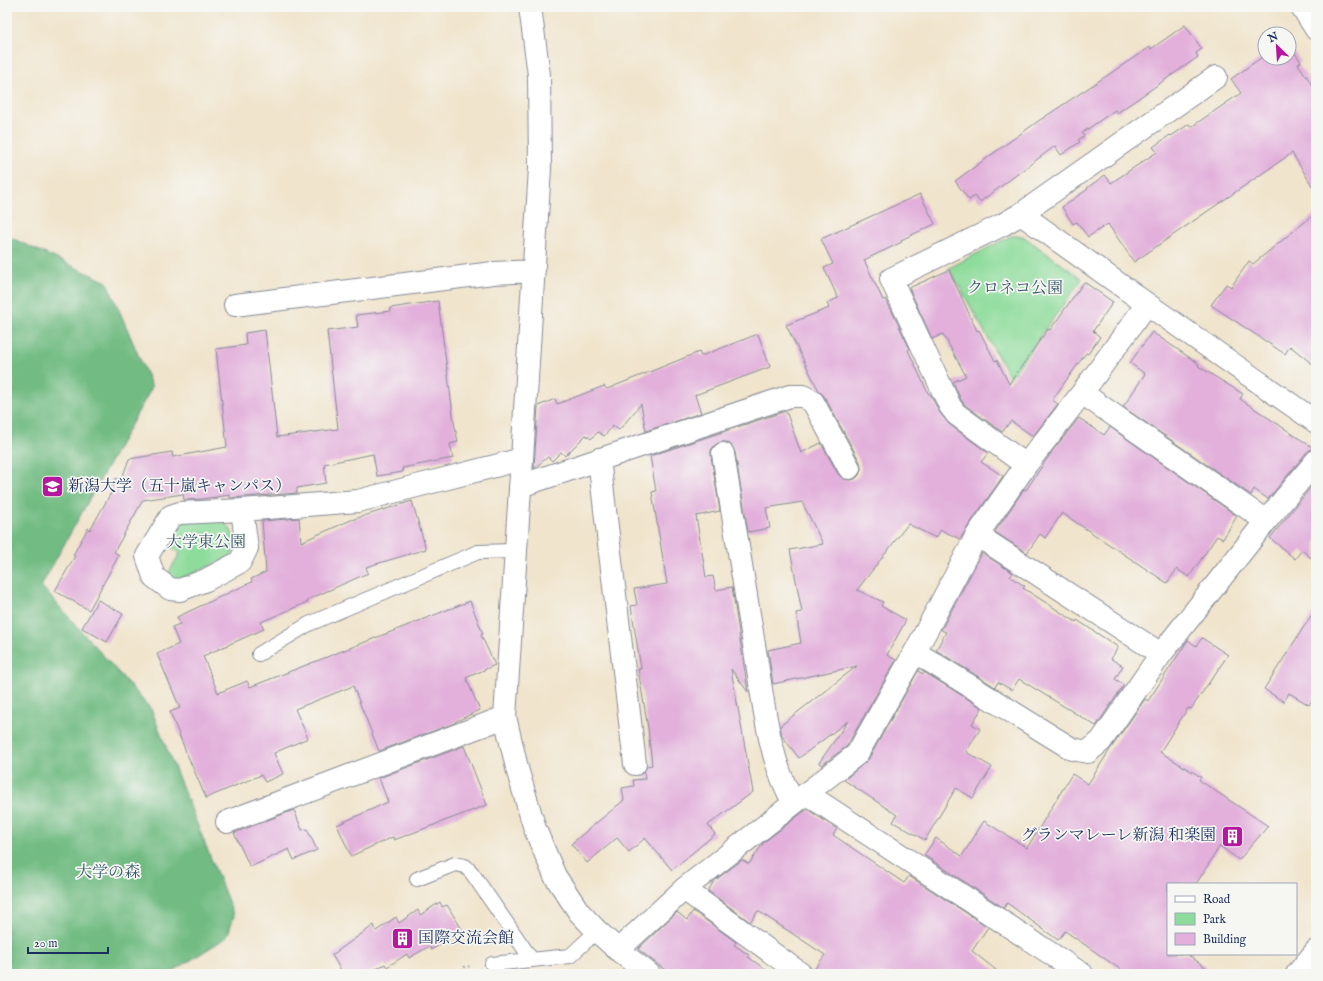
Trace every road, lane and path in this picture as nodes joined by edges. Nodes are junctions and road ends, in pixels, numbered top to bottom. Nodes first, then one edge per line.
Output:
1 (9, 7) edge
2 (530, 7) edge
3 (1302, 7) edge
4 (1316, 29) edge
5 (7, 34) edge
6 (1216, 77) dead end
7 (7, 111) edge
8 (7, 169) edge
9 (1020, 214) junction
10 (534, 271) junction
11 (1147, 304) junction
12 (235, 305) dead end
13 (1082, 393) junction
14 (1316, 422) edge
15 (723, 454) dead end
16 (599, 459) junction
17 (522, 460) junction
18 (1316, 461) edge
19 (1026, 465) junction
20 (849, 468) dead end
21 (520, 486) junction
22 (242, 510) junction
23 (1266, 521) junction
24 (977, 536) junction
25 (516, 551) junction
26 (915, 652) junction
27 (259, 654) dead end
28 (1161, 654) junction
29 (505, 717) junction
30 (636, 764) dead end
31 (800, 798) junction
32 (227, 822) dead end
33 (417, 878) dead end
34 (684, 889) junction
35 (597, 931) junction
36 (618, 950) junction
37 (1316, 951) edge
38 (532, 960) junction
39 (492, 964) dead end
40 (649, 974) edge
41 (801, 974) edge
42 (1082, 974) edge
43 (1297, 974) edge

1 - 5 path
2 - 10 street
3 - 4 street
6 - 9 street
7 - 8 path
9 - 11 street
9 - 19 street
10 - 12 street
10 - 17 street
11 - 13 street
11 - 14 street
13 - 19 street
13 - 23 street
15 - 31 street
16 - 20 street
16 - 21 street
16 - 30 street
17 - 21 street
17 - 22 street
18 - 23 street
19 - 24 street
21 - 25 street
22 - 22 street
23 - 28 street
24 - 26 street
24 - 28 street
25 - 27 lane
25 - 29 street
26 - 28 street
26 - 31 street
29 - 32 street
29 - 35 street
31 - 34 street
31 - 42 street
33 - 38 lane
34 - 36 street
34 - 41 street
35 - 36 street
35 - 38 lane
36 - 40 street
37 - 43 street
38 - 39 lane

